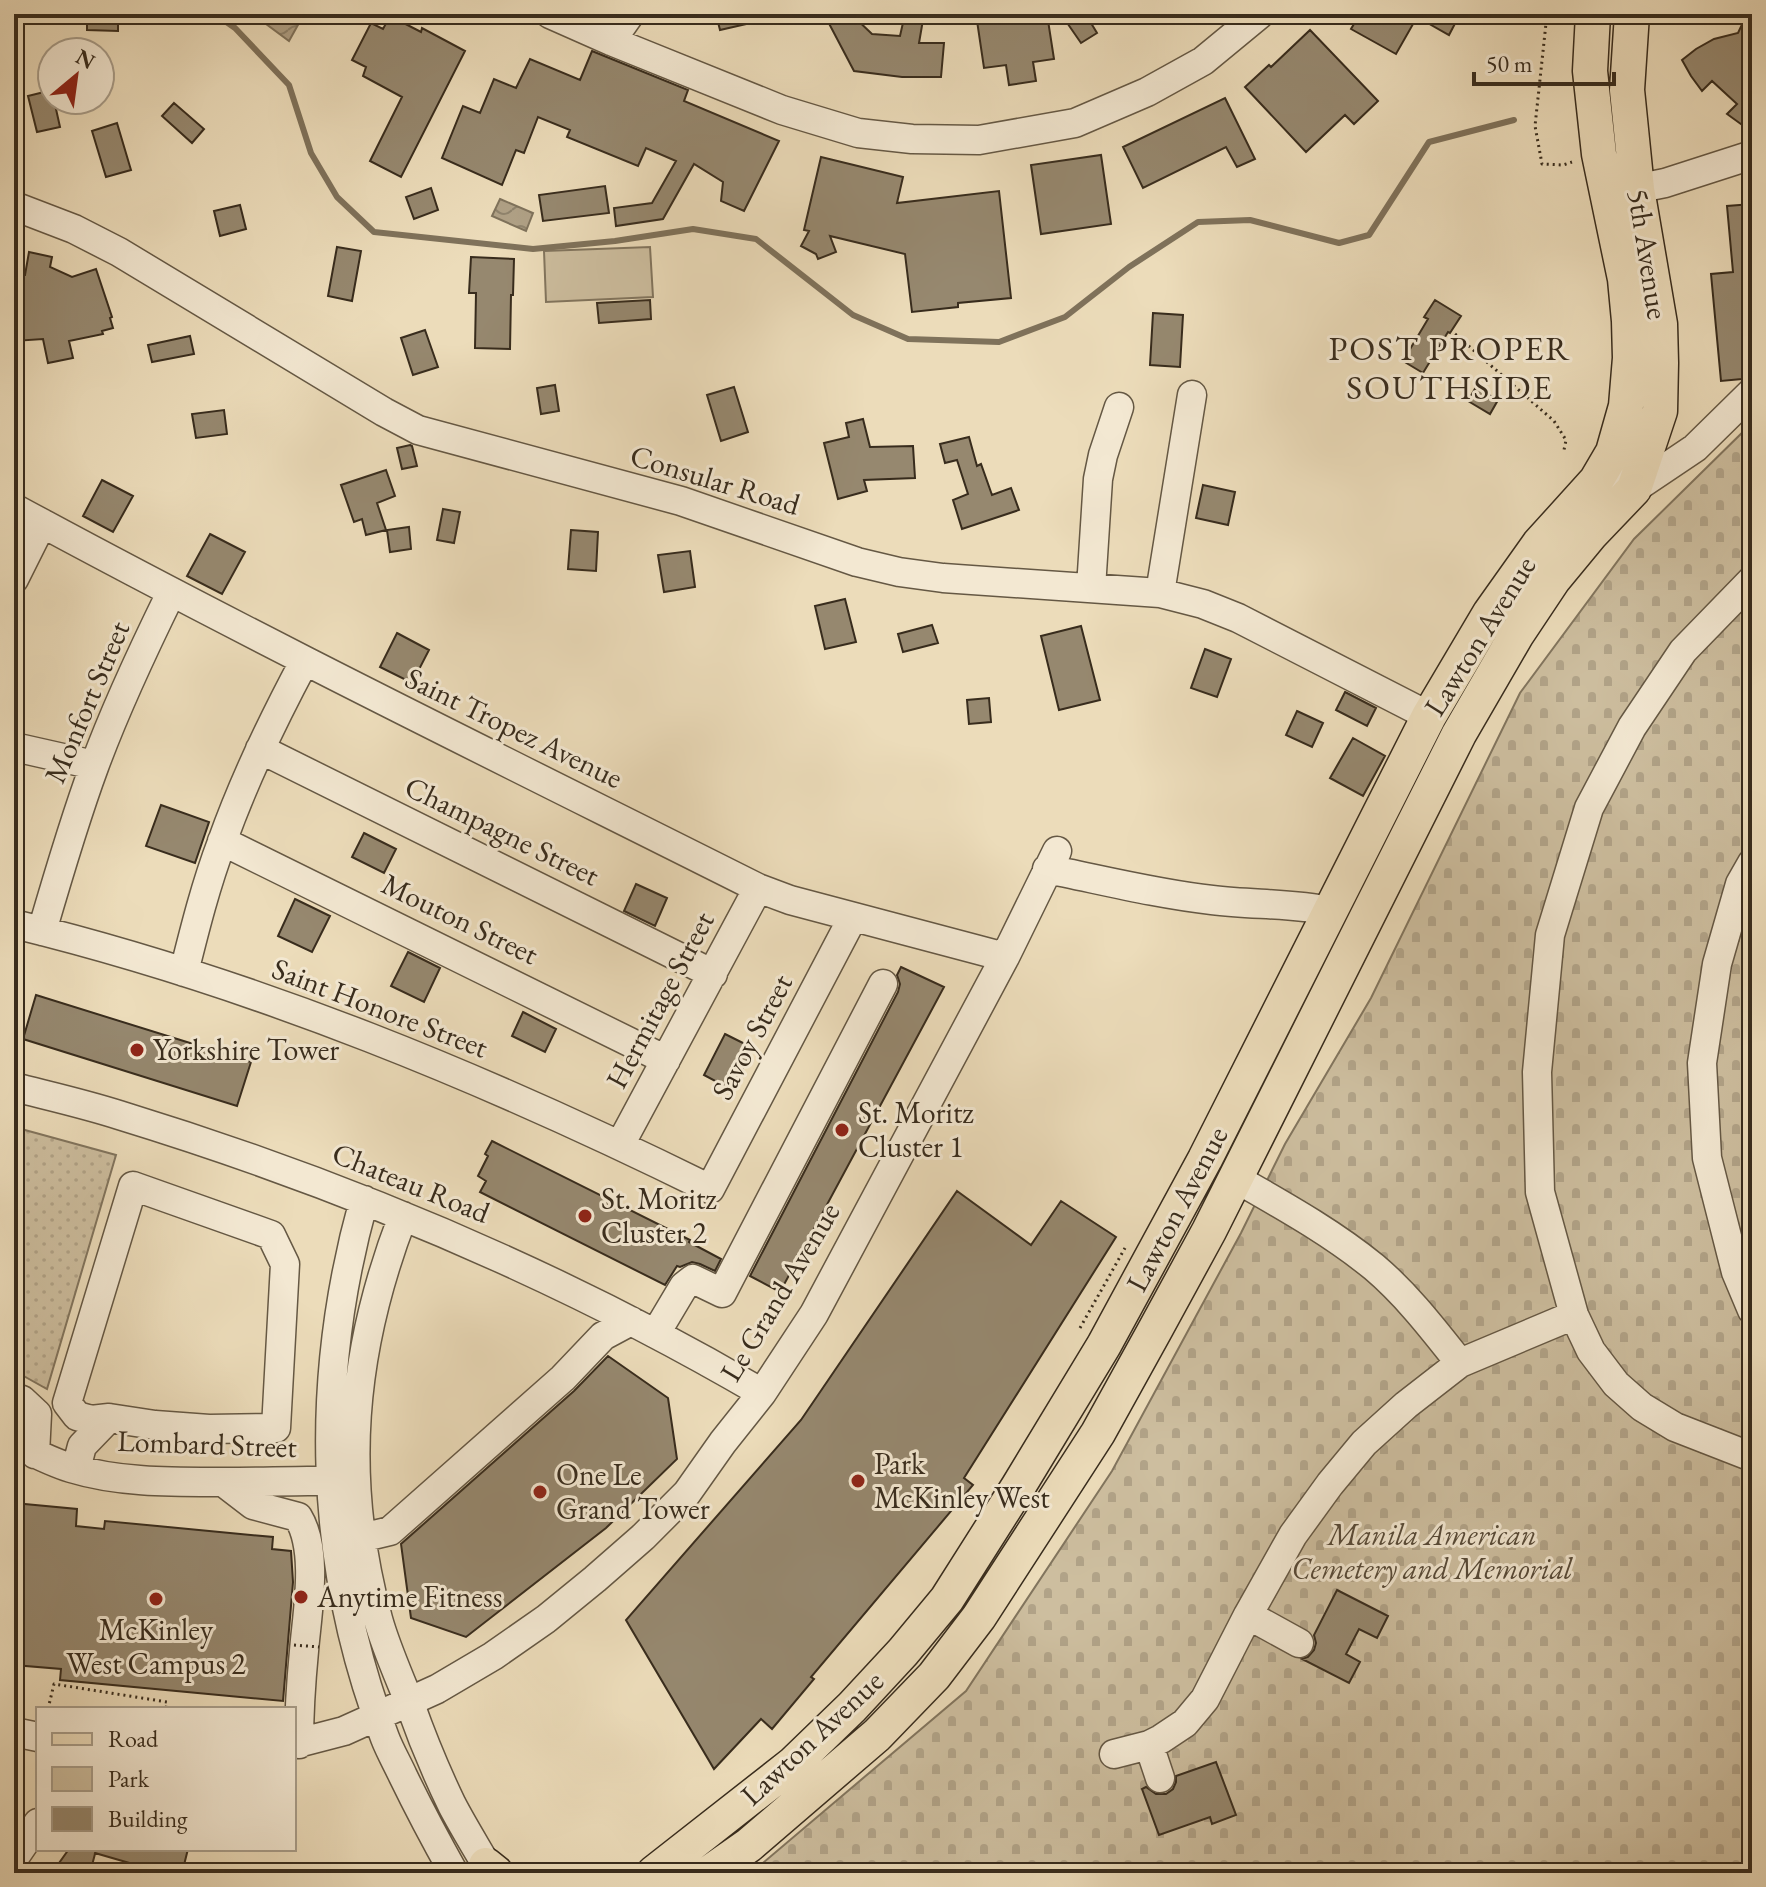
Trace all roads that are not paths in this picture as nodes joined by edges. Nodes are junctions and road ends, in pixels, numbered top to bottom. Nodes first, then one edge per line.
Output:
1 (550, 14) edge
2 (630, 14) edge
3 (1260, 14) edge
4 (1593, 14) edge
5 (1632, 14) edge
6 (611, 41) junction
7 (1752, 155) edge
8 (1622, 192) junction
9 (14, 206) edge
10 (1752, 392) edge
11 (1192, 395) dead end
12 (1119, 407) dead end
13 (1603, 470) junction
14 (1634, 489) junction
15 (14, 508) edge
16 (42, 523) junction
17 (14, 579) edge
18 (1752, 580) edge
19 (1091, 588) junction
20 (171, 593) junction
21 (1160, 593) junction
22 (304, 662) junction
23 (1429, 716) junction
24 (14, 747) edge
25 (260, 749) junction
26 (94, 765) junction
27 (222, 841) junction
28 (1752, 863) edge
29 (758, 888) junction
30 (1330, 911) junction
31 (853, 917) junction
32 (14, 924) edge
33 (42, 931) junction
34 (1005, 957) junction
35 (184, 972) junction
36 (713, 974) junction
37 (883, 984) dead end
38 (666, 1060) junction
39 (14, 1087) edge
40 (620, 1145) junction
41 (1235, 1178) junction
42 (710, 1189) joint
43 (364, 1200) junction
44 (403, 1216) junction
45 (1752, 1310) edge
46 (1574, 1315) junction
47 (644, 1327) junction
48 (1460, 1363) junction
49 (762, 1393) junction
50 (14, 1397) edge
51 (109, 1418) junction
52 (25, 1449) edge
53 (1752, 1457) edge
54 (76, 1469) junction
55 (343, 1480) junction
56 (223, 1482) junction
57 (361, 1538) junction
58 (1248, 1615) junction
59 (1299, 1643) dead end
60 (409, 1702) junction
61 (377, 1715) junction
62 (14, 1732) edge
63 (36, 1737) edge
64 (297, 1744) edge
65 (1149, 1745) junction
66 (1114, 1754) dead end
67 (1160, 1778) dead end
68 (36, 1826) edge
69 (14, 1858) edge
70 (482, 1871) edge
71 (654, 1873) edge
72 (709, 1873) edge

1 - 6 street
2 - 6 street
3 - 6 street
4 - 8 main road, 5th Avenue
5 - 8 main road, 5th Avenue
7 - 8 street
8 - 13 main road, 5th Avenue
8 - 14 main road, 5th Avenue
9 - 19 street, Consular Road
10 - 14 street
11 - 21 street
12 - 19 street
13 - 14 street
13 - 23 main road, Lawton Avenue
14 - 41 main road, Lawton Avenue
15 - 16 street, Saint Tropez Avenue
16 - 17 street
16 - 20 street, Saint Tropez Avenue
18 - 46 street
19 - 21 street, Consular Road
20 - 22 street, Saint Tropez Avenue
20 - 26 street, Monfort Street
21 - 23 street, Consular Road
22 - 25 street
22 - 29 street, Saint Tropez Avenue
23 - 30 main road, Lawton Avenue
24 - 26 street
25 - 27 street
25 - 36 street, Champagne Street
26 - 33 street, Monfort Street
27 - 35 street
27 - 38 street, Mouton Street
28 - 45 street
29 - 31 street, Saint Tropez Avenue
29 - 36 street, Hermitage Street
30 - 34 street, Le Grand Avenue
30 - 71 main road, Lawton Avenue
31 - 34 street, Saint Tropez Avenue
31 - 42 street, Savoy Street
32 - 33 street, Saint Honore Street
33 - 35 street, Saint Honore Street
34 - 49 street, Le Grand Avenue
35 - 40 street, Saint Honore Street
36 - 38 street, Hermitage Street
37 - 47 street
38 - 40 street, Hermitage Street
39 - 43 street, Chateau Road
40 - 42 street, Saint Honore Street
41 - 48 street
41 - 72 main road, Lawton Avenue
43 - 44 street, Chateau Road
43 - 55 street
44 - 47 street, Chateau Road
44 - 55 street
46 - 48 street
46 - 53 street
47 - 49 street, Chateau Road
47 - 57 street
48 - 58 street
49 - 60 street, Le Grand Avenue
50 - 52 street
51 - 51 street
51 - 54 street
52 - 54 street, Lombard Street
54 - 56 street, Lombard Street
55 - 56 street, Lombard Street
55 - 57 street
55 - 61 street
56 - 64 street
57 - 60 street
58 - 59 street
58 - 65 street
60 - 61 street, Le Grand Avenue
60 - 70 street
61 - 64 street, Le Grand Avenue
61 - 70 street
62 - 63 street
65 - 66 street
65 - 67 street
68 - 69 street

